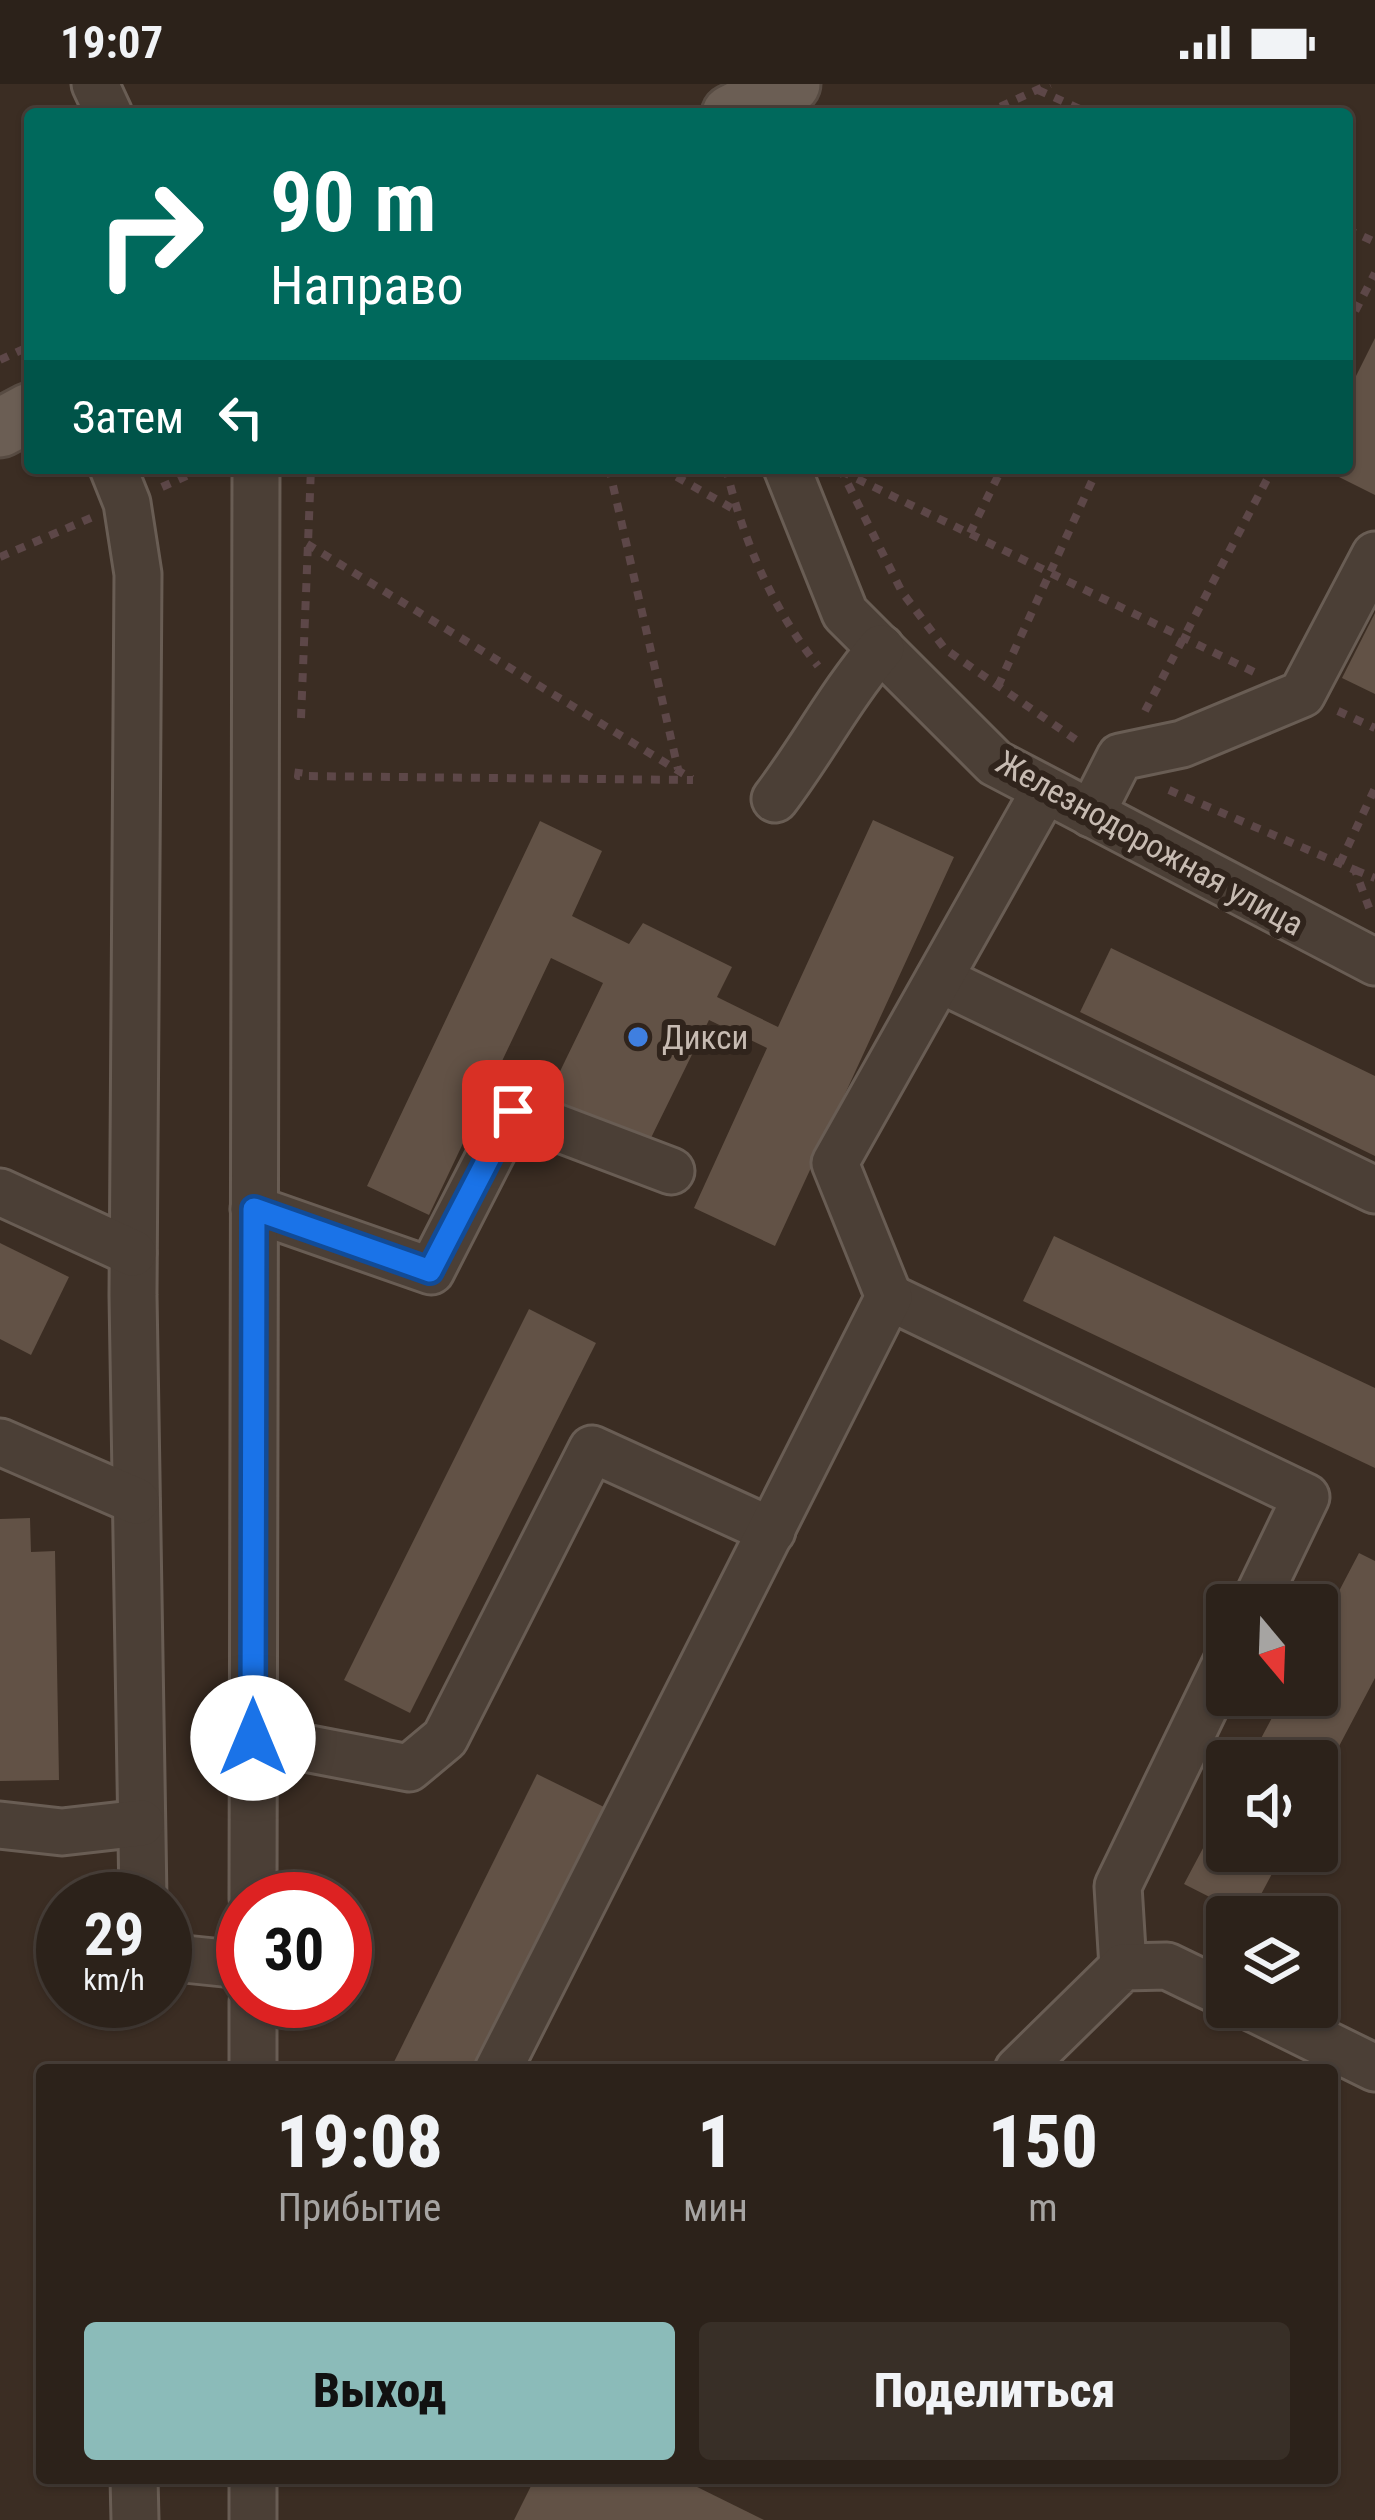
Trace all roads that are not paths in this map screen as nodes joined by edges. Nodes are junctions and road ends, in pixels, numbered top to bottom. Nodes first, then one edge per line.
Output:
1 (791, 84) edge
2 (743, 108) edge
3 (115, 474) edge
4 (256, 474) edge
5 (789, 474) edge
6 (1375, 555) edge
7 (880, 648) junction
8 (1045, 790) junction
9 (776, 799) dead end
10 (1091, 814) junction
11 (1375, 962) edge
12 (939, 979) junction
13 (671, 1171) dead end
14 (1375, 1190) edge
15 (0, 1192) edge
16 (254, 1209) junction
17 (133, 1253) junction
18 (889, 1297) junction
19 (0, 1442) edge
20 (136, 1501) junction
21 (772, 1531) junction
22 (1264, 1584) edge
23 (1206, 1704) edge
24 (253, 1738) junction
25 (141, 1823) junction
26 (0, 1825) edge
27 (142, 1872) edge
28 (253, 1872) edge
29 (1123, 1967) junction
30 (1206, 1985) edge
31 (253, 2028) edge
32 (1294, 2028) edge
33 (253, 2064) edge
34 (501, 2064) edge
35 (1024, 2064) edge
36 (1375, 2068) edge
37 (134, 2484) edge
38 (253, 2484) edge
39 (135, 2520) edge
40 (253, 2520) edge

1 - 2 main road
3 - 17 street
4 - 16 street
5 - 7 street, Железнодорожная улица
6 - 10 street
7 - 8 street, Железнодорожная улица
7 - 9 street
8 - 10 street, Железнодорожная улица
8 - 12 street
10 - 11 street, Железнодорожная улица
12 - 14 street
12 - 18 street
13 - 16 street
15 - 17 street
16 - 24 street
17 - 20 street
18 - 21 street
18 - 22 street
19 - 20 street
20 - 25 street
21 - 24 street
21 - 34 street
23 - 29 street
24 - 28 street
25 - 26 street
25 - 27 street
29 - 30 street
29 - 35 street
31 - 33 street
32 - 36 street
37 - 39 street
38 - 40 street

